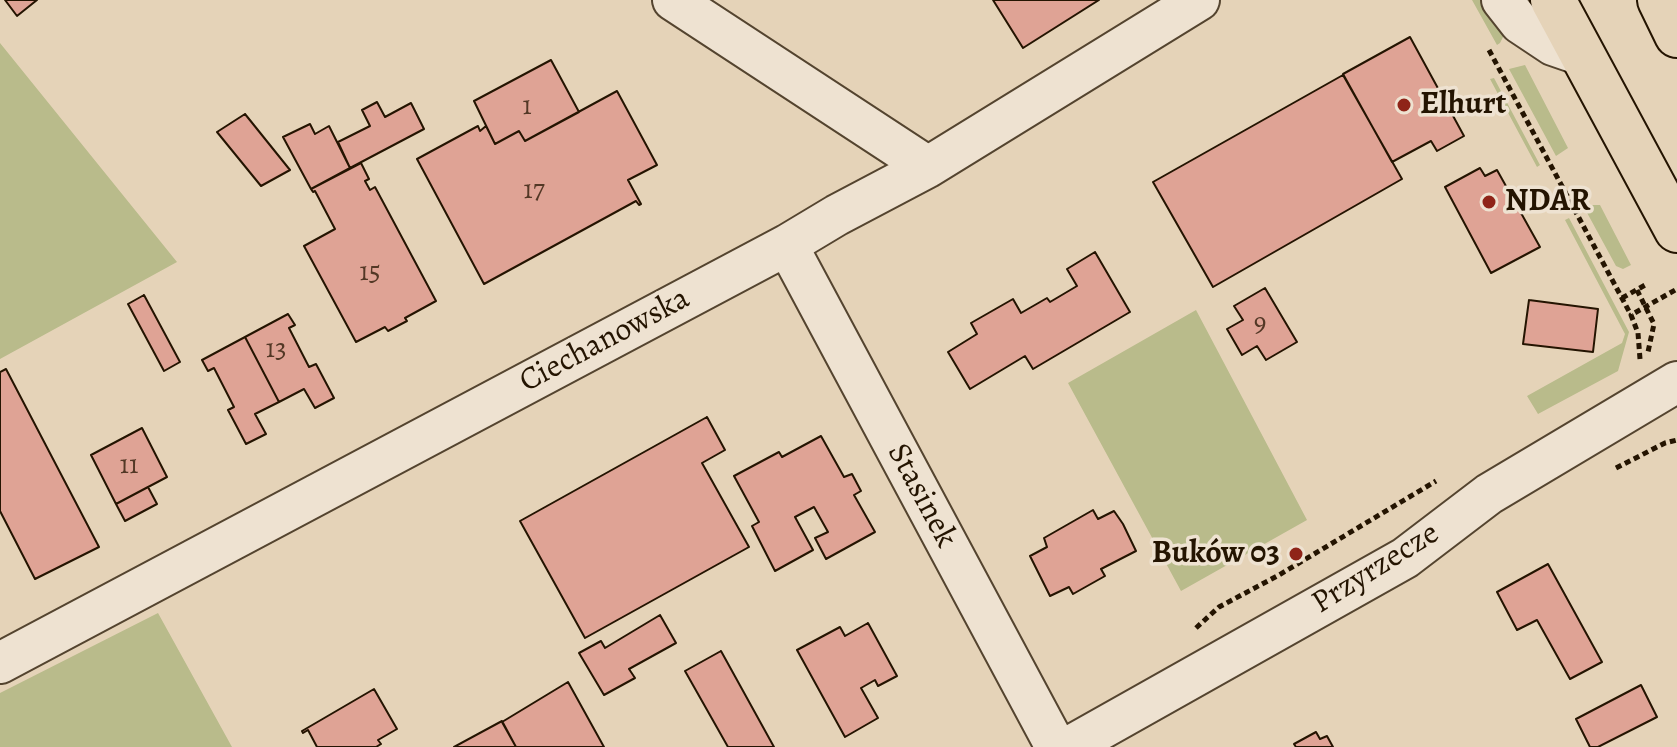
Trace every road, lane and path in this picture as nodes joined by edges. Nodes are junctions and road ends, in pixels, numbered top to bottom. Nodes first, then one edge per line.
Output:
1 (673, 0) edge
2 (1199, 0) edge
3 (1502, 0) edge
4 (1553, 0) edge
5 (1660, 0) edge
6 (1677, 35) edge
7 (1482, 37) dead end
8 (1582, 55) junction
9 (928, 167) junction
10 (1677, 230) edge
11 (787, 245) junction
12 (1647, 284) dead end
13 (1677, 289) edge
14 (1637, 290) junction
15 (1622, 298) junction
16 (1647, 306) junction
17 (1631, 315) junction
18 (1641, 361) junction
19 (1635, 367) dead end
20 (1661, 375) edge
21 (1441, 479) dead end
22 (1187, 635) dead end
23 (0, 663) edge
24 (1056, 747) edge
25 (1069, 747) edge

1 - 9 street
2 - 9 street, Ciechanowska
3 - 8 street
4 - 8 main road
5 - 6 main road
7 - 15 path
8 - 10 main road
9 - 11 street, Ciechanowska
11 - 23 street, Ciechanowska
11 - 24 street, Stasinek
12 - 14 path
13 - 16 path
14 - 15 path
14 - 16 path
15 - 17 path
16 - 17 path
16 - 18 path
17 - 18 path
18 - 19 path
18 - 20 path
20 - 25 street, Przyrzecze
21 - 22 path

